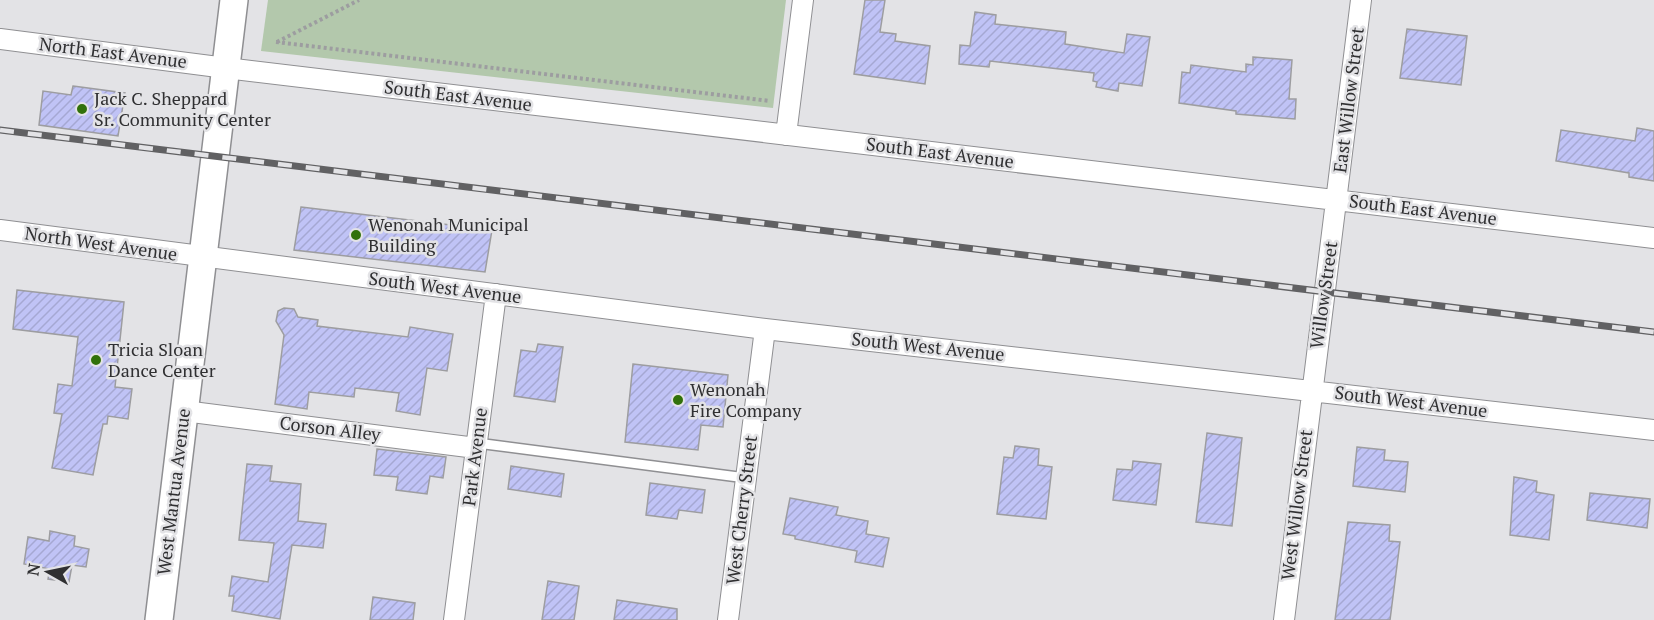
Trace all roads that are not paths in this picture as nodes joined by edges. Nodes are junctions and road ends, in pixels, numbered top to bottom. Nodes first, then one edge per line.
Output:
1 (234, 0) edge
2 (803, 0) edge
3 (1361, 0) edge
4 (0, 39) edge
5 (226, 68) junction
6 (786, 135) junction
7 (1337, 200) junction
8 (0, 230) edge
9 (1654, 238) edge
10 (202, 257) junction
11 (496, 294) junction
12 (765, 328) junction
13 (1311, 390) junction
14 (184, 411) junction
15 (1654, 430) edge
16 (476, 446) junction
17 (746, 478) junction
18 (159, 620) edge
19 (454, 620) edge
20 (729, 620) edge
21 (1284, 620) edge

1 - 5 street, West Mantua Avenue
2 - 6 street
3 - 7 street, East Willow Street
4 - 5 street, North East Avenue
5 - 6 street, South East Avenue
5 - 10 street, West Mantua Avenue
6 - 7 street, South East Avenue
7 - 9 street, South East Avenue
7 - 13 street, Willow Street
8 - 10 street, North West Avenue
10 - 11 street, South West Avenue
10 - 14 street, West Mantua Avenue
11 - 12 street, South West Avenue
11 - 16 street, Park Avenue
12 - 13 street, South West Avenue
12 - 17 street, West Cherry Street
13 - 15 street, South West Avenue
13 - 21 street, West Willow Street
14 - 16 street, Corson Alley
14 - 18 street, West Mantua Avenue
16 - 17 lane
16 - 19 street, Park Avenue
17 - 20 street, West Cherry Street

